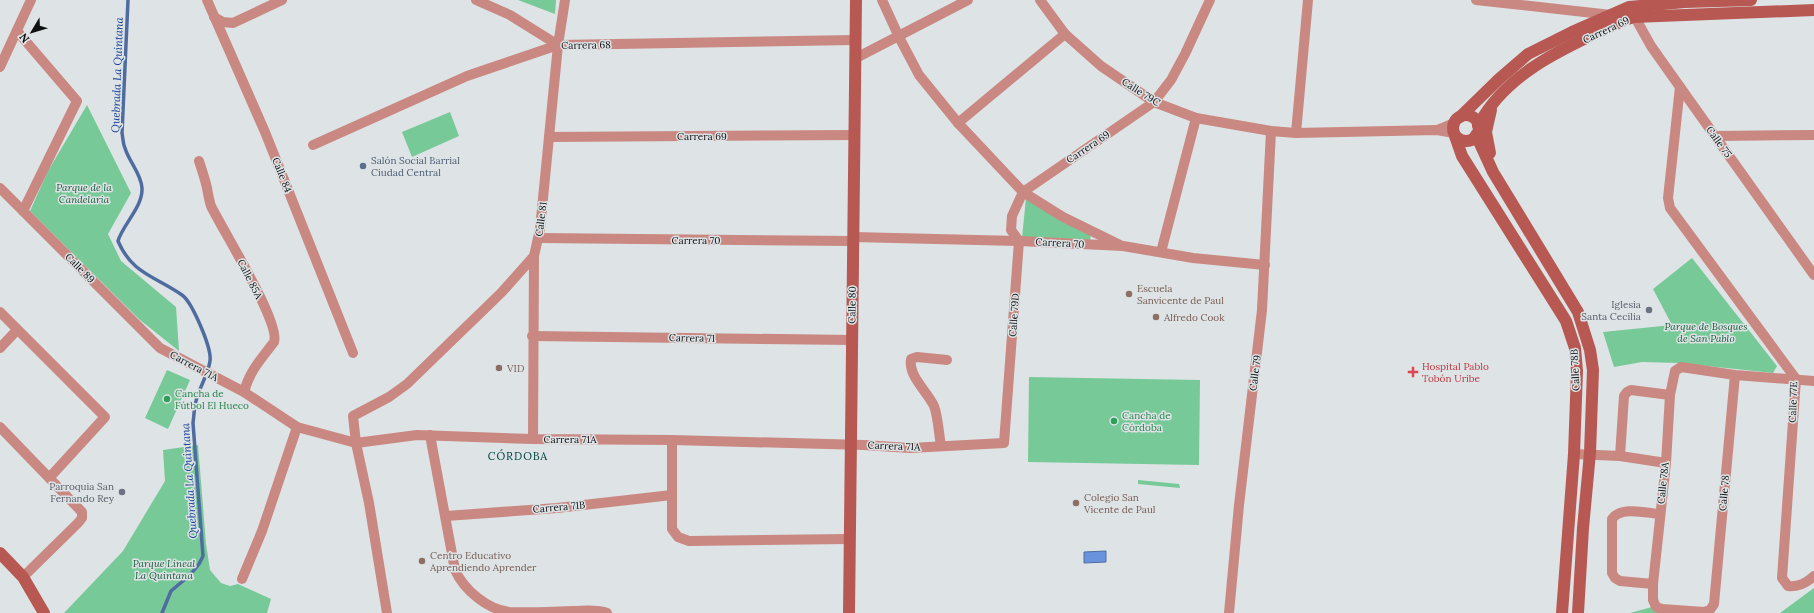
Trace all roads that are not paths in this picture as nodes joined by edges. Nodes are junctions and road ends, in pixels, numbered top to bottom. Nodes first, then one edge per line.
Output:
1 (31, 0) edge
2 (207, 0) edge
3 (282, 0) edge
4 (476, 0) edge
5 (565, 0) edge
6 (856, 0) edge
7 (882, 0) edge
8 (968, 0) edge
9 (1040, 0) edge
10 (1210, 0) edge
11 (1308, 0) edge
12 (1476, 0) edge
13 (1751, 0) edge
14 (1814, 10) edge
15 (1632, 12) junction
16 (1611, 15) junction
17 (214, 17) junction
18 (17, 31) junction
19 (1065, 34) junction
20 (899, 38) junction
21 (855, 40) junction
22 (558, 46) junction
23 (856, 58) junction
24 (0, 67) edge
25 (1680, 87) junction
26 (1496, 98) junction
27 (1154, 102) junction
28 (1196, 118) junction
29 (958, 123) junction
30 (1456, 127) junction
31 (1477, 130) junction
32 (1271, 131) junction
33 (1296, 133) junction
34 (855, 135) junction
35 (1814, 135) edge
36 (1715, 136) junction
37 (549, 137) junction
38 (313, 145) dead end
39 (199, 161) dead end
40 (1493, 172) junction
41 (0, 188) edge
42 (1023, 192) junction
43 (22, 211) junction
44 (539, 238) junction
45 (853, 239) junction
46 (1019, 241) junction
47 (1124, 246) junction
48 (1161, 252) junction
49 (534, 256) junction
50 (1265, 265) junction
51 (1814, 275) edge
52 (0, 312) edge
53 (17, 330) junction
54 (532, 336) junction
55 (852, 340) junction
56 (0, 348) edge
57 (160, 348) joint
58 (353, 353) dead end
59 (947, 360) dead end
60 (1735, 375) junction
61 (1796, 379) junction
62 (1814, 381) edge
63 (244, 392) junction
64 (1670, 395) junction
65 (0, 427) edge
66 (297, 427) junction
67 (430, 435) junction
68 (533, 439) junction
69 (672, 440) junction
70 (356, 443) junction
71 (1004, 444) joint
72 (850, 445) junction
73 (942, 446) junction
74 (1590, 453) junction
75 (1574, 454) junction
76 (1620, 456) junction
77 (1666, 463) junction
78 (50, 477) junction
79 (672, 495) junction
80 (1570, 497) junction
81 (1660, 514) junction
82 (446, 516) junction
83 (1583, 528) junction
84 (849, 539) junction
85 (0, 553) edge
86 (1814, 576) edge
87 (23, 577) junction
88 (242, 579) dead end
89 (1653, 584) junction
90 (1653, 600) joint
91 (1562, 607) edge
92 (850, 612) edge
93 (44, 613) edge
94 (387, 613) edge
95 (607, 613) edge
96 (1229, 613) edge
97 (1555, 613) edge
98 (1578, 613) edge

1 - 18 street
2 - 17 street, Calle 84
3 - 17 street
4 - 22 street
5 - 22 street, Calle 81
6 - 21 main road, Calle 80
7 - 20 street
8 - 20 street
9 - 19 street, Calle 79C
10 - 27 street, Carrera 69
11 - 33 street
12 - 16 street
13 - 15 main road, Carrera 69
14 - 15 main road, Carrera 69
15 - 16 main road, Carrera 69
15 - 25 street, Calle 75
15 - 26 main road, Carrera 69
16 - 30 main road, Carrera 69
17 - 58 street, Calle 84
18 - 24 street
18 - 43 street
19 - 27 street, Calle 79C
19 - 29 street
20 - 23 street
20 - 29 street
21 - 22 street, Carrera 68
21 - 23 main road, Calle 80
22 - 37 street, Calle 81
22 - 38 street, Carrera 68
23 - 34 main road, Calle 80
25 - 36 street, Calle 75
25 - 61 street, Calle 77E
26 - 31 main road, Carrera 69
26 - 40 main road
27 - 28 street, Calle 79C
27 - 42 street, Carrera 69
28 - 32 street, Calle 79C
28 - 48 street
29 - 42 street
30 - 31 main road
30 - 31 main road
30 - 33 street, Carrera 69
30 - 75 main road, Calle 78B
31 - 40 main road, Calle 78B
32 - 33 street, Carrera 69
32 - 50 street, Calle 79
34 - 37 street, Carrera 69
34 - 45 main road, Calle 80
35 - 36 street
36 - 51 street, Calle 75
37 - 44 street, Calle 81
39 - 63 street, Calle 85A
40 - 74 main road, Calle 78B
41 - 43 street, Calle 89
42 - 46 street, Calle 79D
42 - 47 street
43 - 57 street, Calle 89
44 - 45 street, Carrera 70
44 - 49 street, Calle 81
45 - 46 street, Carrera 70
45 - 55 main road, Calle 80
46 - 47 street, Carrera 70
46 - 71 street, Calle 79D
47 - 48 street, Carrera 70
48 - 50 street, Carrera 70
49 - 54 street, Calle 81
49 - 70 street
50 - 96 street, Calle 79
52 - 53 street
53 - 56 street
53 - 78 street
54 - 55 street, Carrera 71
54 - 68 street, Calle 81
55 - 72 main road, Calle 80
57 - 63 street, Carrera 71A
59 - 73 street
60 - 61 street
60 - 64 street, Calle 78A
60 - 90 street, Calle 78
61 - 62 street
61 - 86 street, Calle 77E
63 - 66 street, Carrera 71A
64 - 76 street
64 - 77 street, Calle 78A
65 - 78 street
66 - 70 street, Carrera 71A
66 - 88 street
67 - 68 street, Carrera 71A
67 - 70 street, Carrera 71A
67 - 82 street
68 - 69 street, Carrera 71A
69 - 72 street, Carrera 71A
69 - 79 street
70 - 94 street
71 - 73 street, Carrera 71A
72 - 73 street, Carrera 71A
72 - 84 main road, Calle 80
74 - 75 street
74 - 76 street
74 - 83 main road, Calle 78B
75 - 80 main road, Calle 78B
76 - 77 street
77 - 81 street, Calle 78A
78 - 87 street
79 - 82 street, Carrera 71B
79 - 84 street
80 - 83 main road
80 - 91 main road, Calle 78B
81 - 89 street, Calle 78A
81 - 89 street
82 - 95 street
83 - 98 main road, Calle 78B
84 - 92 main road, Calle 80
85 - 87 main road
87 - 93 main road
89 - 90 street, Calle 78A
91 - 97 main road

